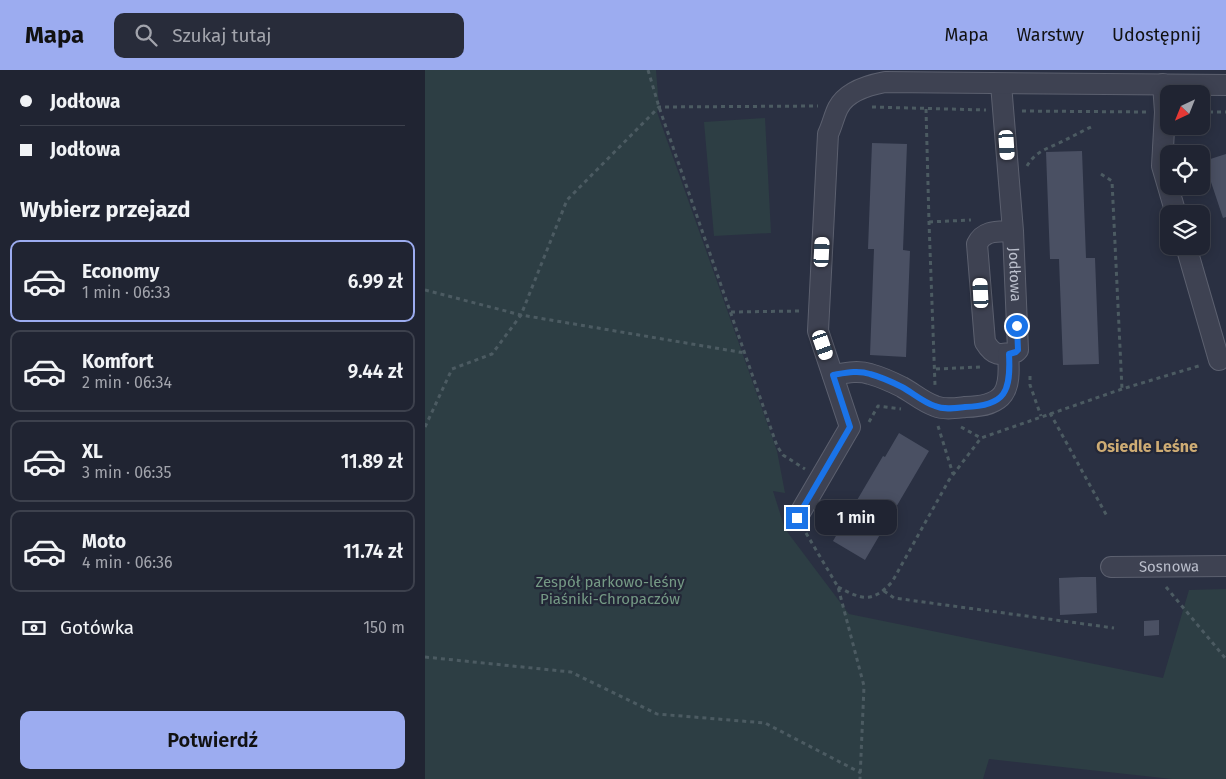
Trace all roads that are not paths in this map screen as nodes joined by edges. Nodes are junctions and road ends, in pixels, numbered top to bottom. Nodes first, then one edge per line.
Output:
1 (1001, 84) junction
2 (1163, 84) junction
3 (1226, 85) edge
4 (1173, 205) edge
5 (1013, 231) junction
6 (1188, 255) edge
7 (1009, 354) junction
8 (1219, 360) road end
9 (833, 375) junction
10 (797, 518) road end
11 (1226, 566) edge
12 (1111, 568) dead end

1 - 2 street
1 - 5 street, Jodłowa
1 - 9 street
2 - 3 street
2 - 4 street
5 - 7 street, Jodłowa
5 - 7 street
6 - 8 street
7 - 9 street, Jodłowa
9 - 10 street
11 - 12 street, Sosnowa

